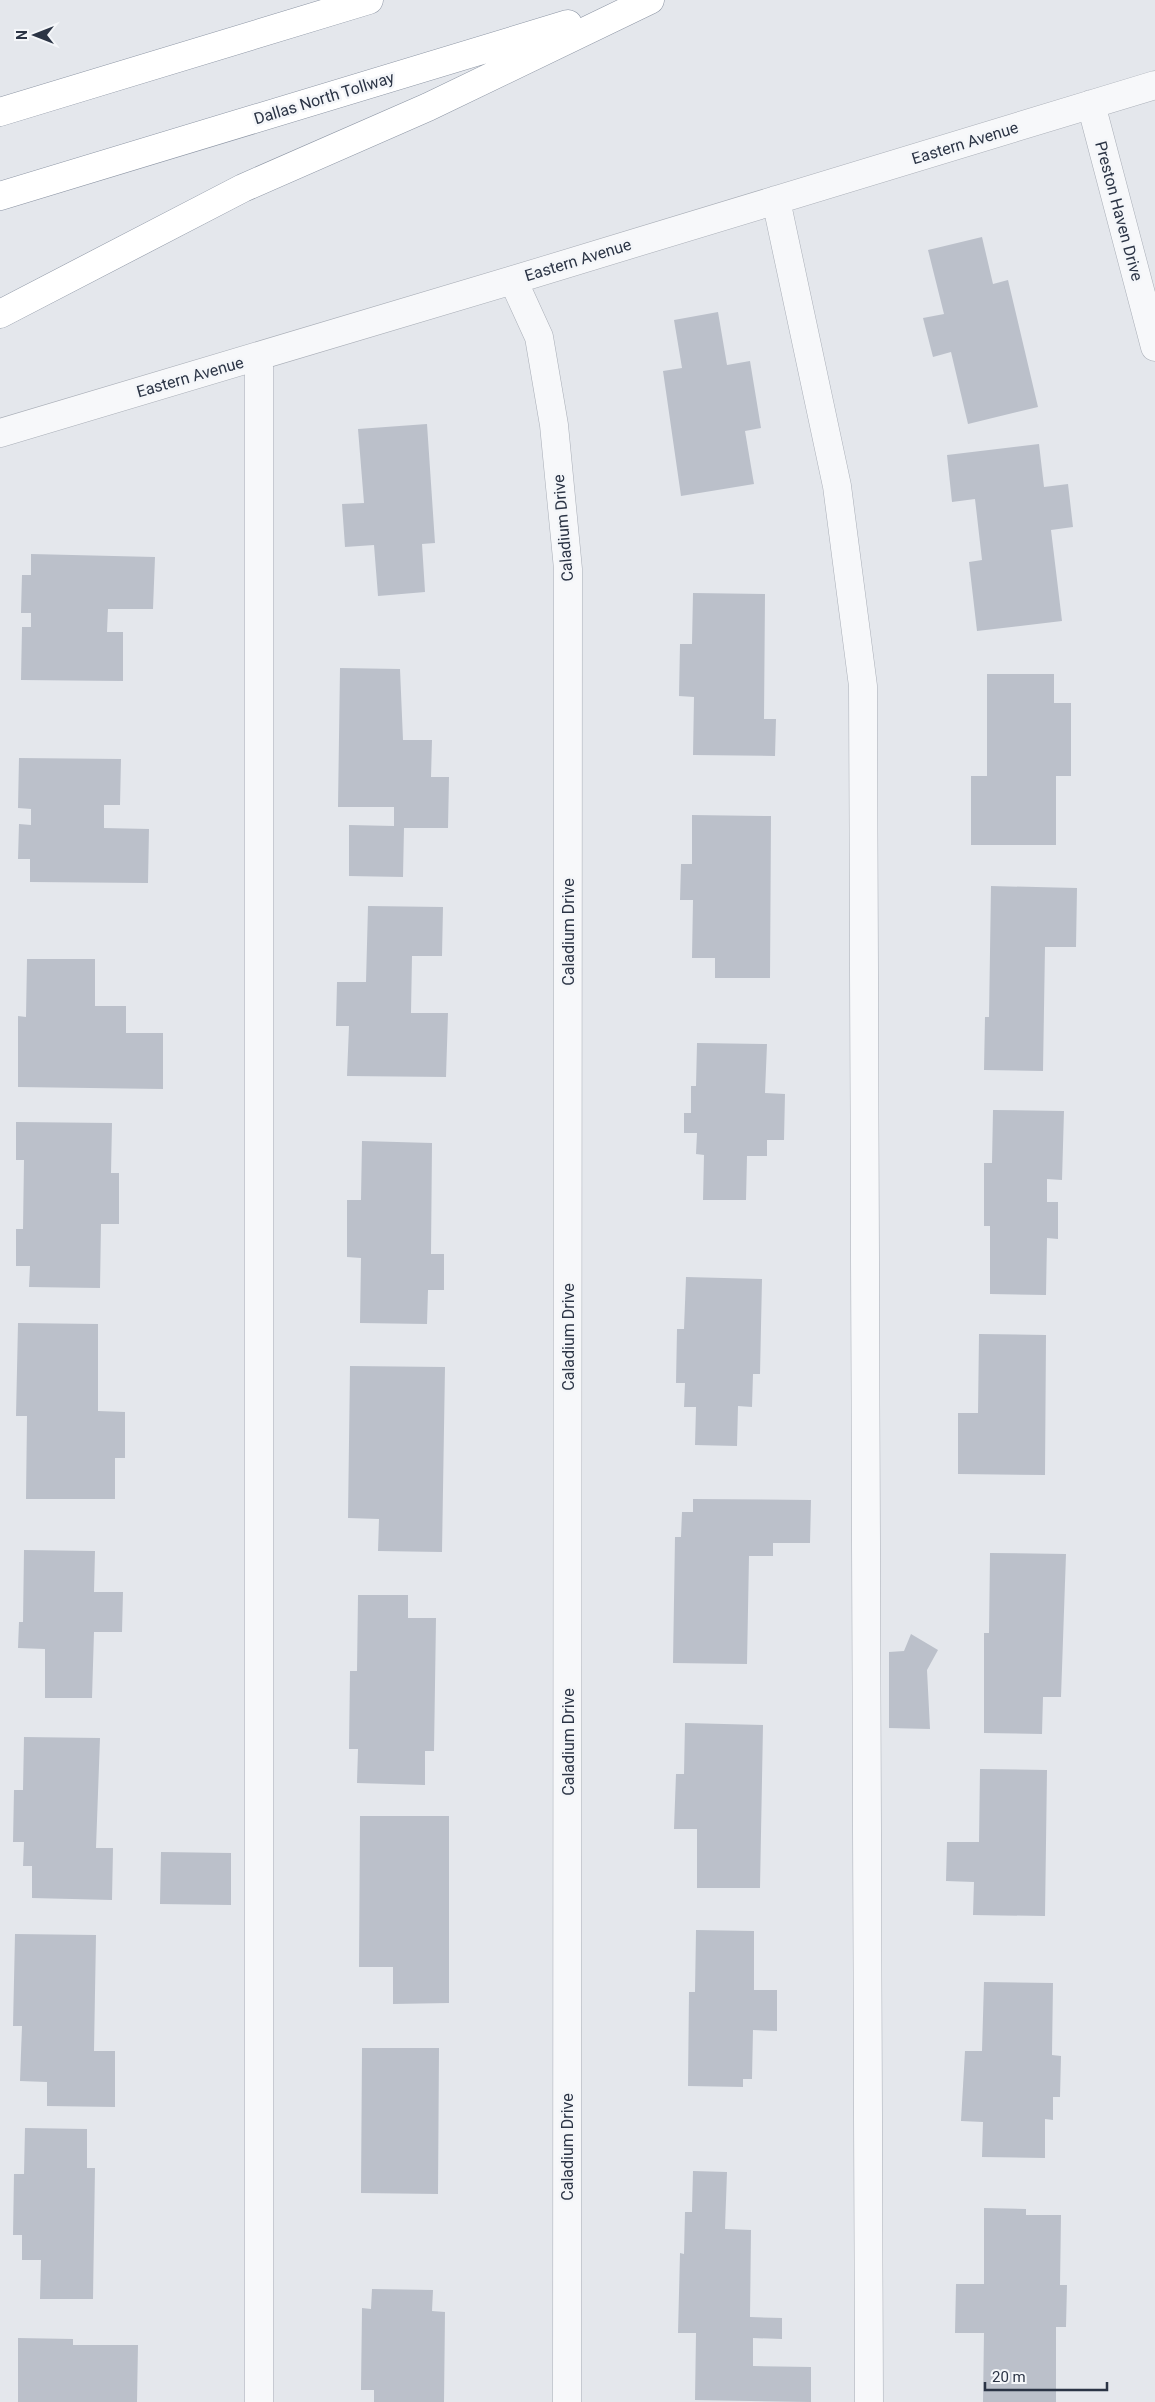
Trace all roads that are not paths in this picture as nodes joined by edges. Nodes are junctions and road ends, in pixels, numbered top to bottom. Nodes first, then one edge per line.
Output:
1 (369, 0) edge
2 (650, 0) edge
3 (1155, 85) edge
4 (1091, 104) junction
5 (0, 112) edge
6 (0, 196) edge
7 (776, 200) junction
8 (514, 280) junction
9 (0, 314) edge
10 (1155, 347) edge
11 (259, 356) junction
12 (0, 433) edge
13 (259, 2402) edge
14 (567, 2402) edge
15 (869, 2402) edge

1 - 5 highway
2 - 6 highway, Dallas North Tollway
2 - 9 highway
3 - 4 street, Eastern Avenue
4 - 7 street, Eastern Avenue
4 - 10 street, Preston Haven Drive
7 - 8 street, Eastern Avenue
7 - 15 street
8 - 11 street, Eastern Avenue
8 - 14 street, Caladium Drive
11 - 12 street, Eastern Avenue
11 - 13 street

